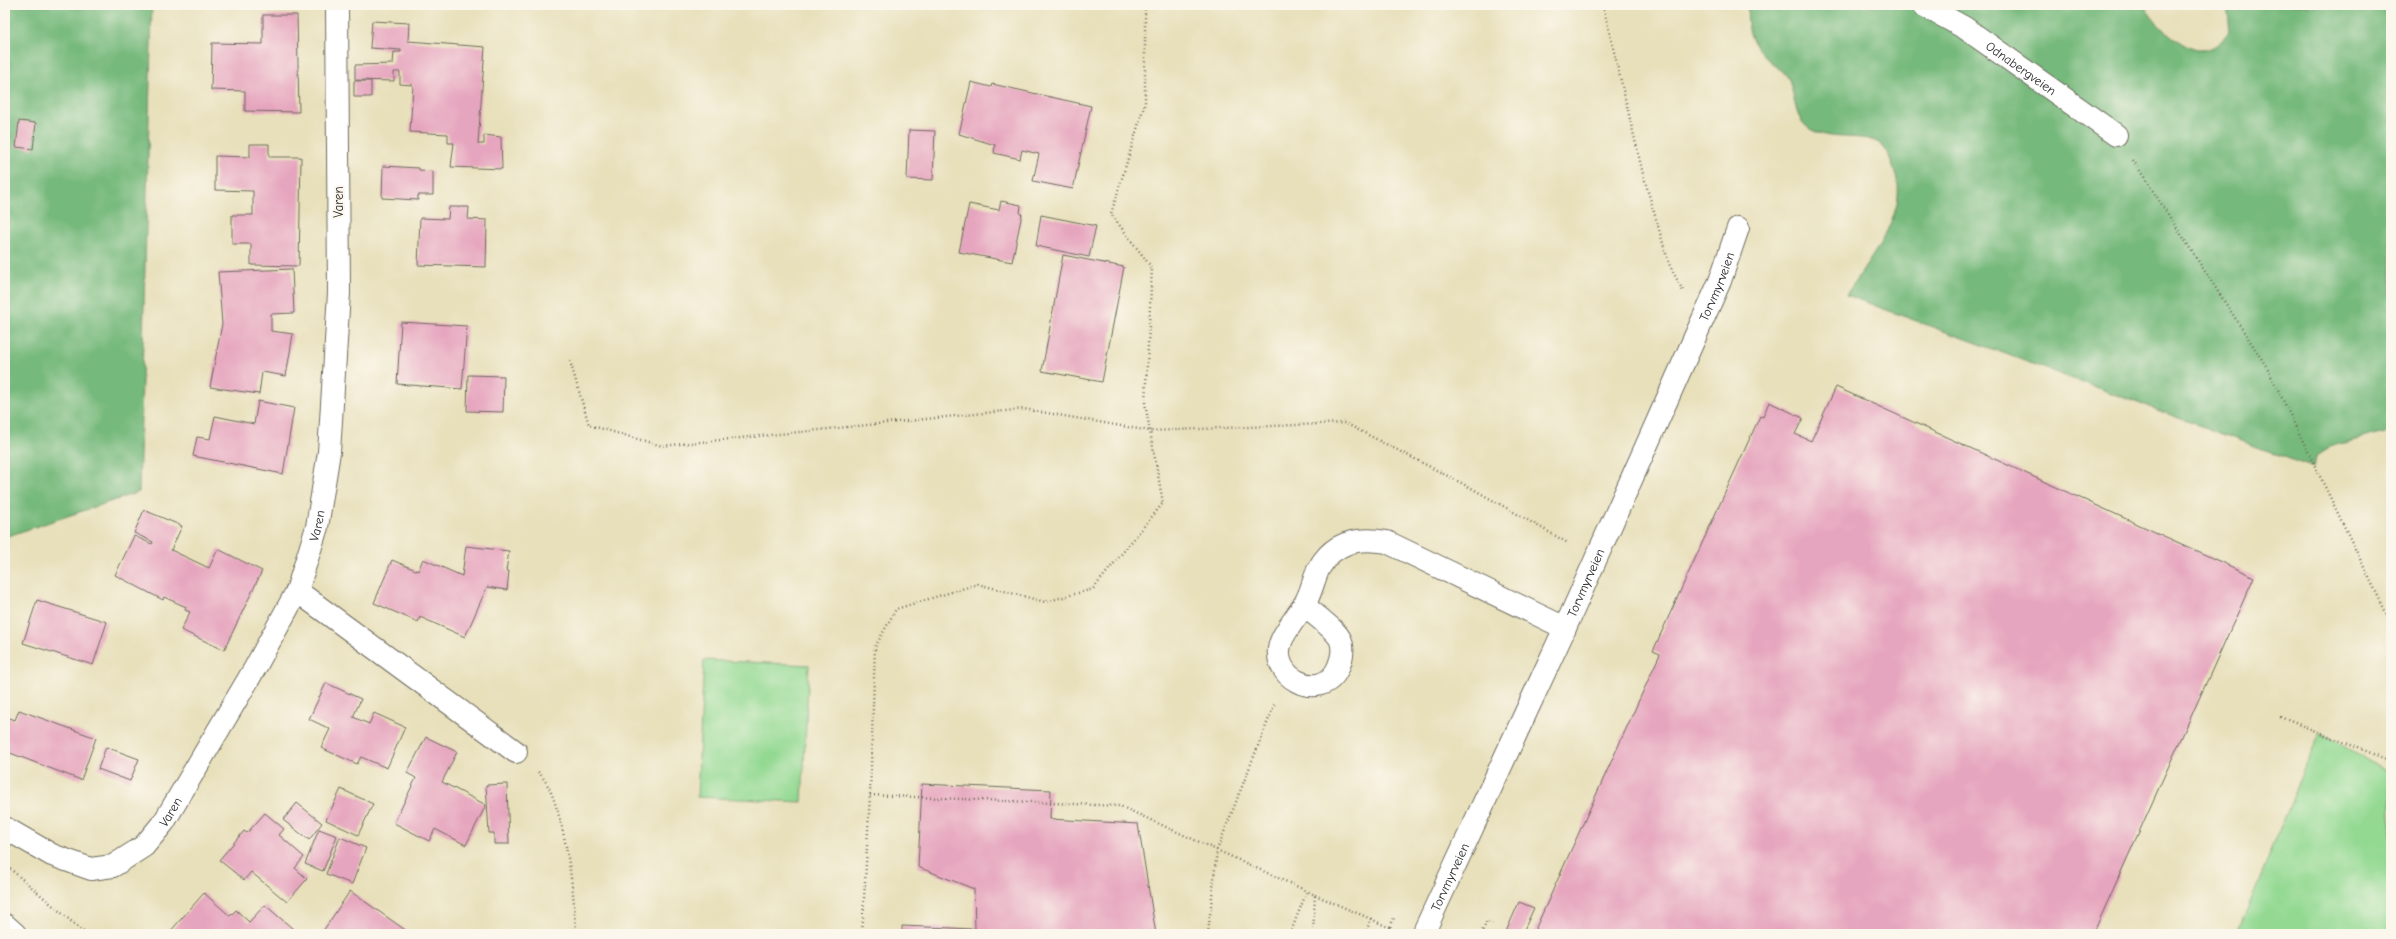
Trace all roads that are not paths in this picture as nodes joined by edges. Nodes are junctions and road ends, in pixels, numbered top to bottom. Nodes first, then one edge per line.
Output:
1 (337, 5) edge
2 (1923, 5) edge
3 (2116, 135) road end
4 (1738, 228) dead end
5 (297, 591) junction
6 (1304, 605) junction
7 (1565, 628) junction
8 (516, 752) road end
9 (5, 828) edge
10 (5, 925) edge
11 (15, 934) edge
12 (1423, 934) edge

1 - 5 street, Varen
2 - 3 street, Odnabergveien
4 - 7 street, Torvmyrveien
5 - 8 street
5 - 9 street, Varen
6 - 6 street
6 - 7 street
7 - 12 street, Torvmyrveien
10 - 11 street

